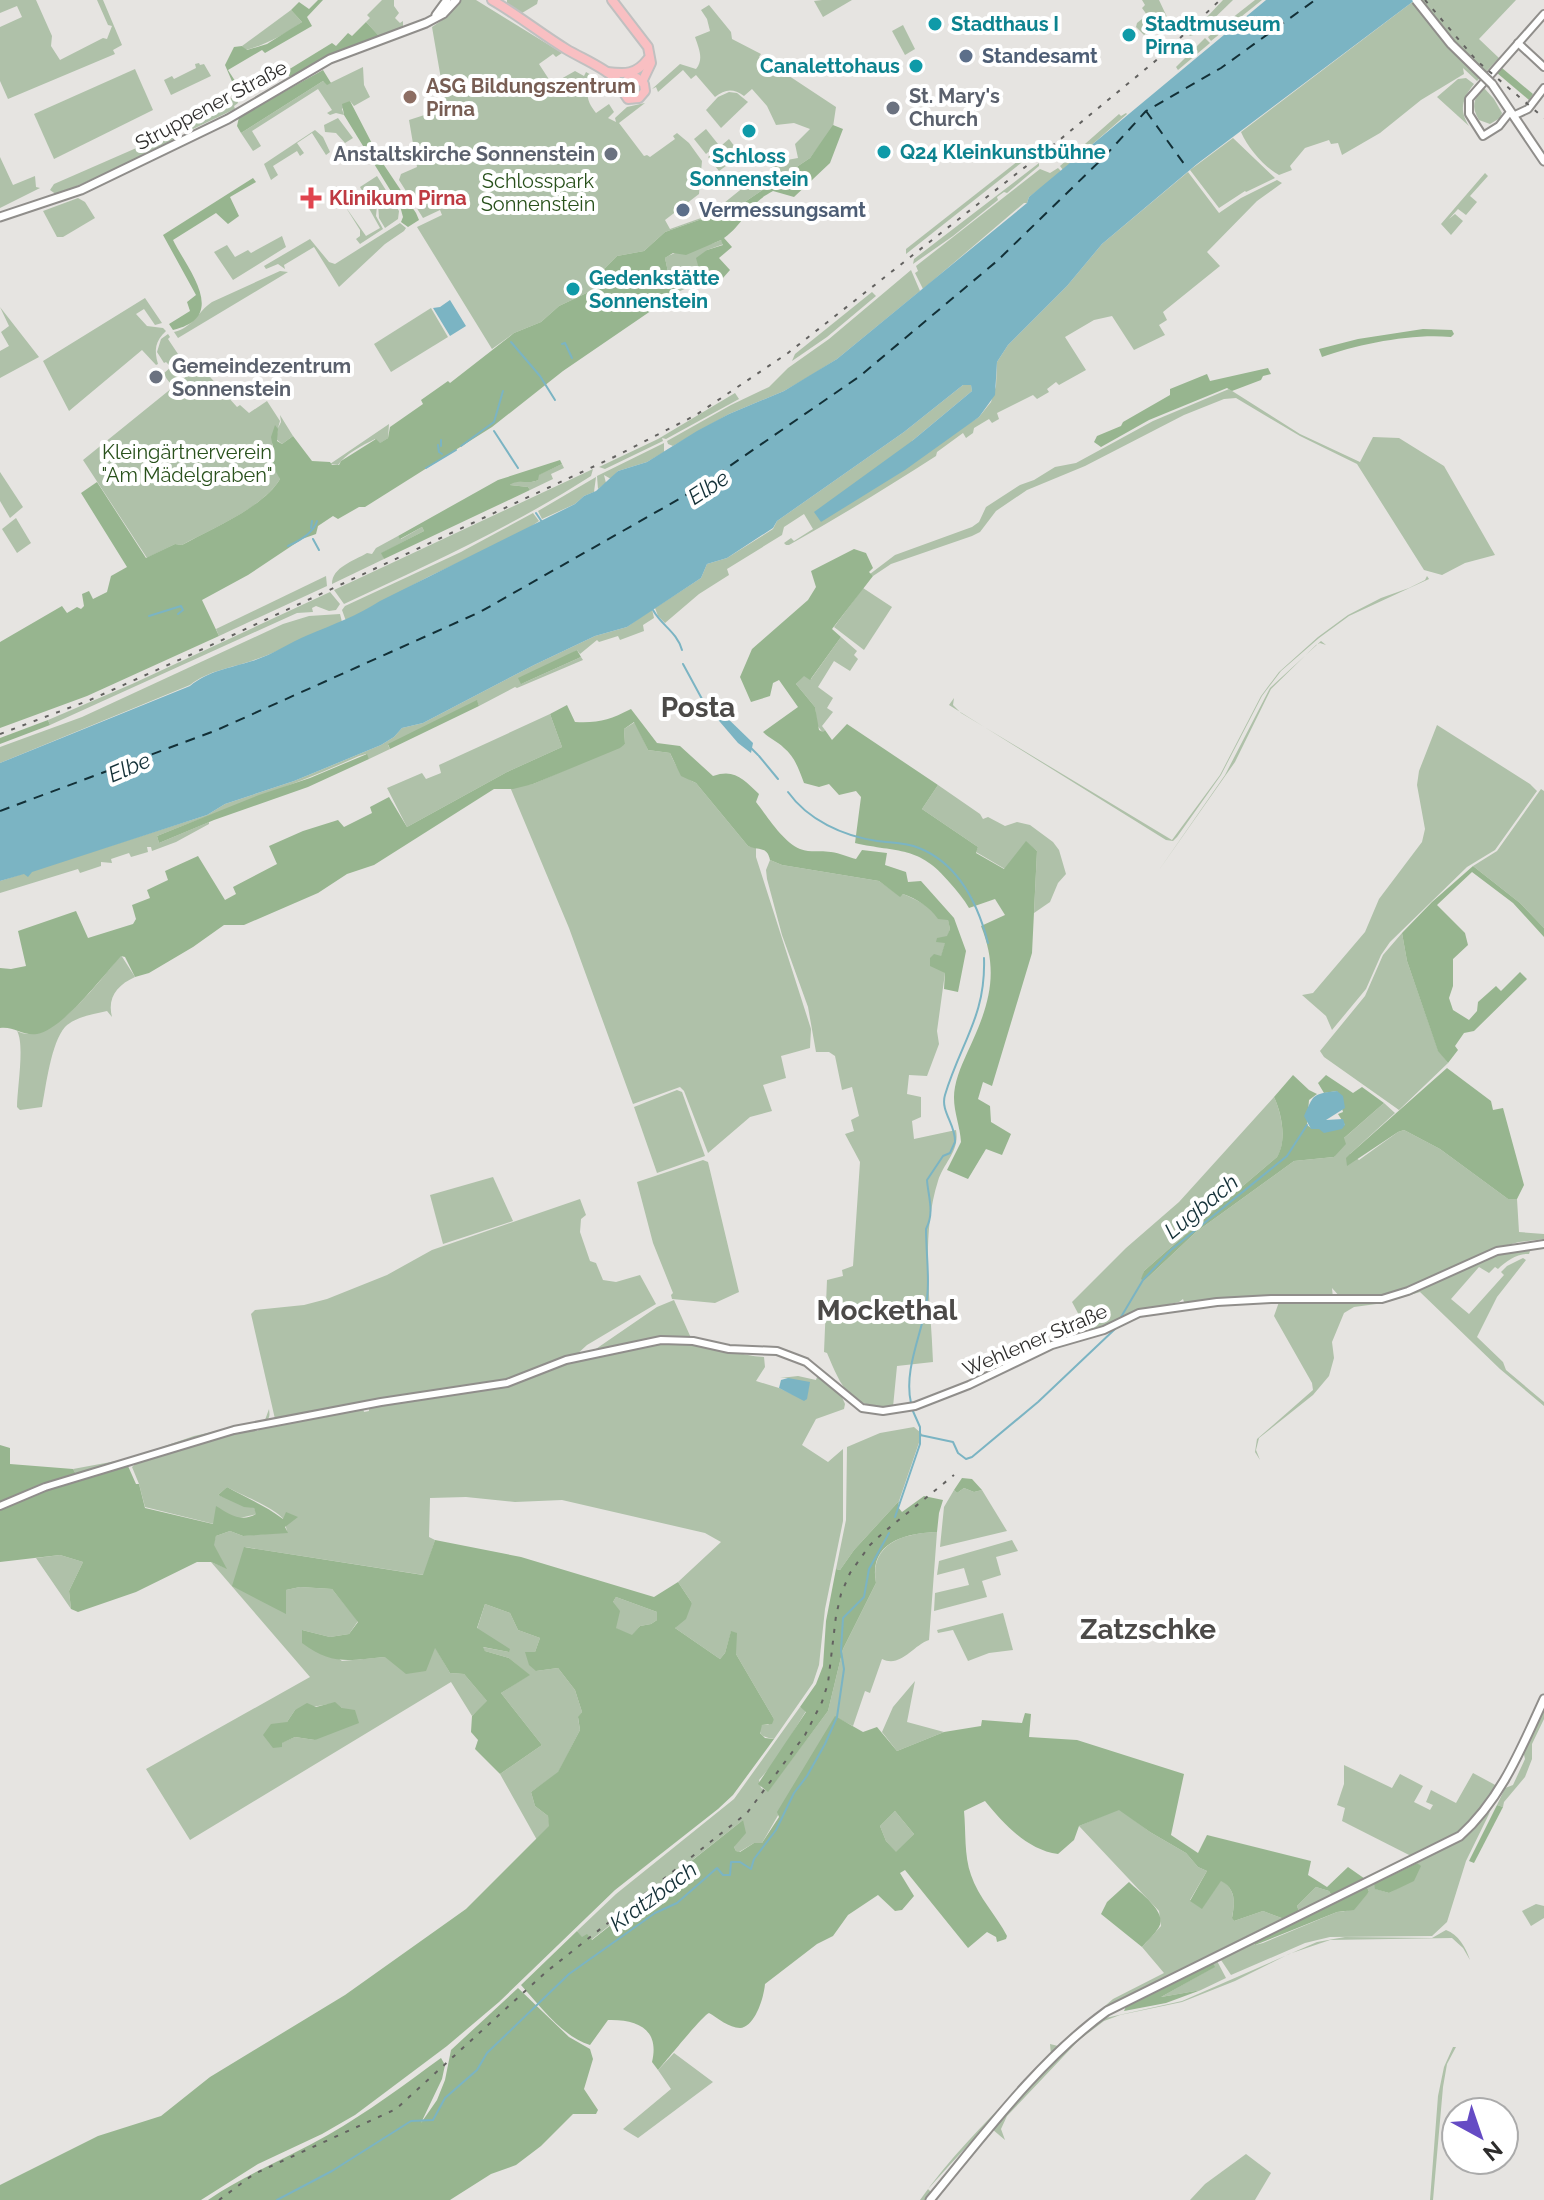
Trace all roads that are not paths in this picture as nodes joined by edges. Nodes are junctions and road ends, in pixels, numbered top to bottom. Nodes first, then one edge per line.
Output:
1 (447, 0) edge
2 (456, 0) edge
3 (483, 0) edge
4 (492, 0) edge
5 (612, 0) edge
6 (1416, 0) edge
7 (1544, 14) edge
8 (435, 17) junction
9 (540, 32) junction
10 (1518, 43) junction
11 (648, 47) junction
12 (648, 59) junction
13 (1544, 67) edge
14 (610, 74) junction
15 (639, 80) junction
16 (624, 84) junction
17 (1542, 91) edge
18 (1514, 116) junction
19 (1544, 161) edge
20 (0, 217) edge
21 (1544, 1244) edge
22 (0, 1506) edge
23 (1544, 1699) edge
24 (930, 2200) edge

1 - 8 main road
2 - 8 main road, Struppener Straße
3 - 9 main road
4 - 9 main road
5 - 11 main road
6 - 18 main road, bridge
7 - 10 street
8 - 20 main road, Struppener Straße
9 - 14 main road
10 - 13 street
10 - 18 street
11 - 12 main road
11 - 15 main road
12 - 14 main road
12 - 15 main road
14 - 16 main road
15 - 16 main road
15 - 16 main road
17 - 18 street
18 - 19 main road
21 - 22 street, Wehlener Straße
23 - 24 main road

